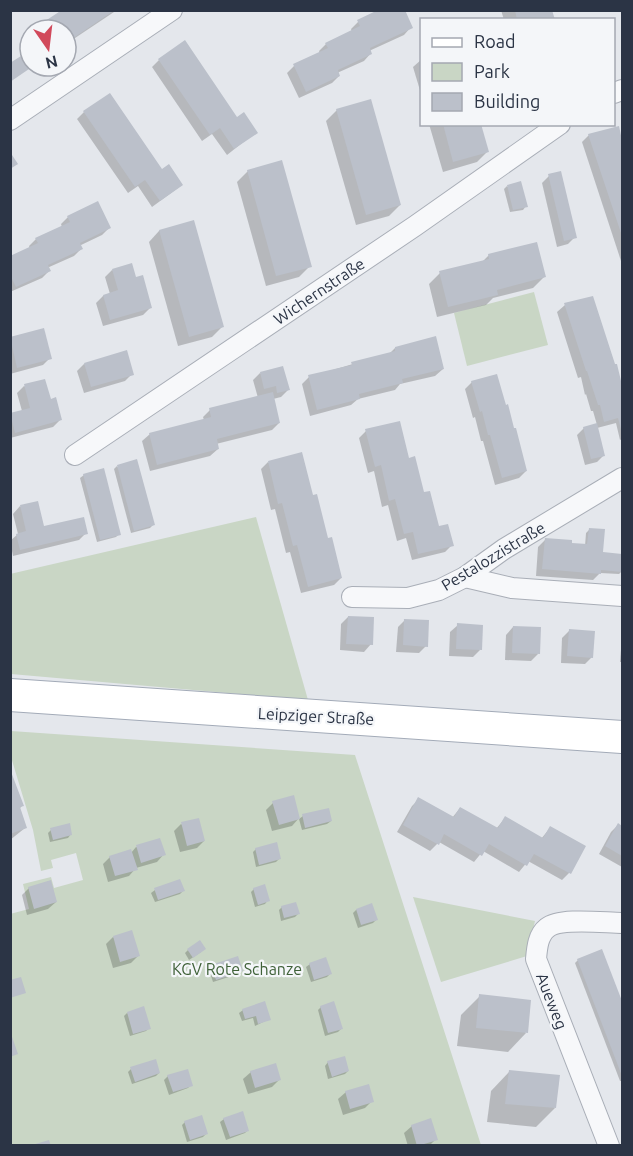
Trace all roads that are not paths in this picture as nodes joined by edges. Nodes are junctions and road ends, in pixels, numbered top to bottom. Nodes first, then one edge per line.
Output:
1 (172, 10) edge
2 (10, 120) edge
3 (557, 126) edge
4 (75, 455) dead end
5 (622, 478) edge
6 (465, 577) junction
7 (622, 596) edge
8 (352, 597) dead end
9 (10, 695) edge
10 (622, 737) edge
11 (622, 923) edge
12 (609, 1146) edge

1 - 2 street
3 - 4 street, Wichernstraße
5 - 6 street, Pestalozzistraße
6 - 7 street
6 - 8 street, Pestalozzistraße
9 - 10 main road, Leipziger Straße
11 - 12 street, Aueweg

